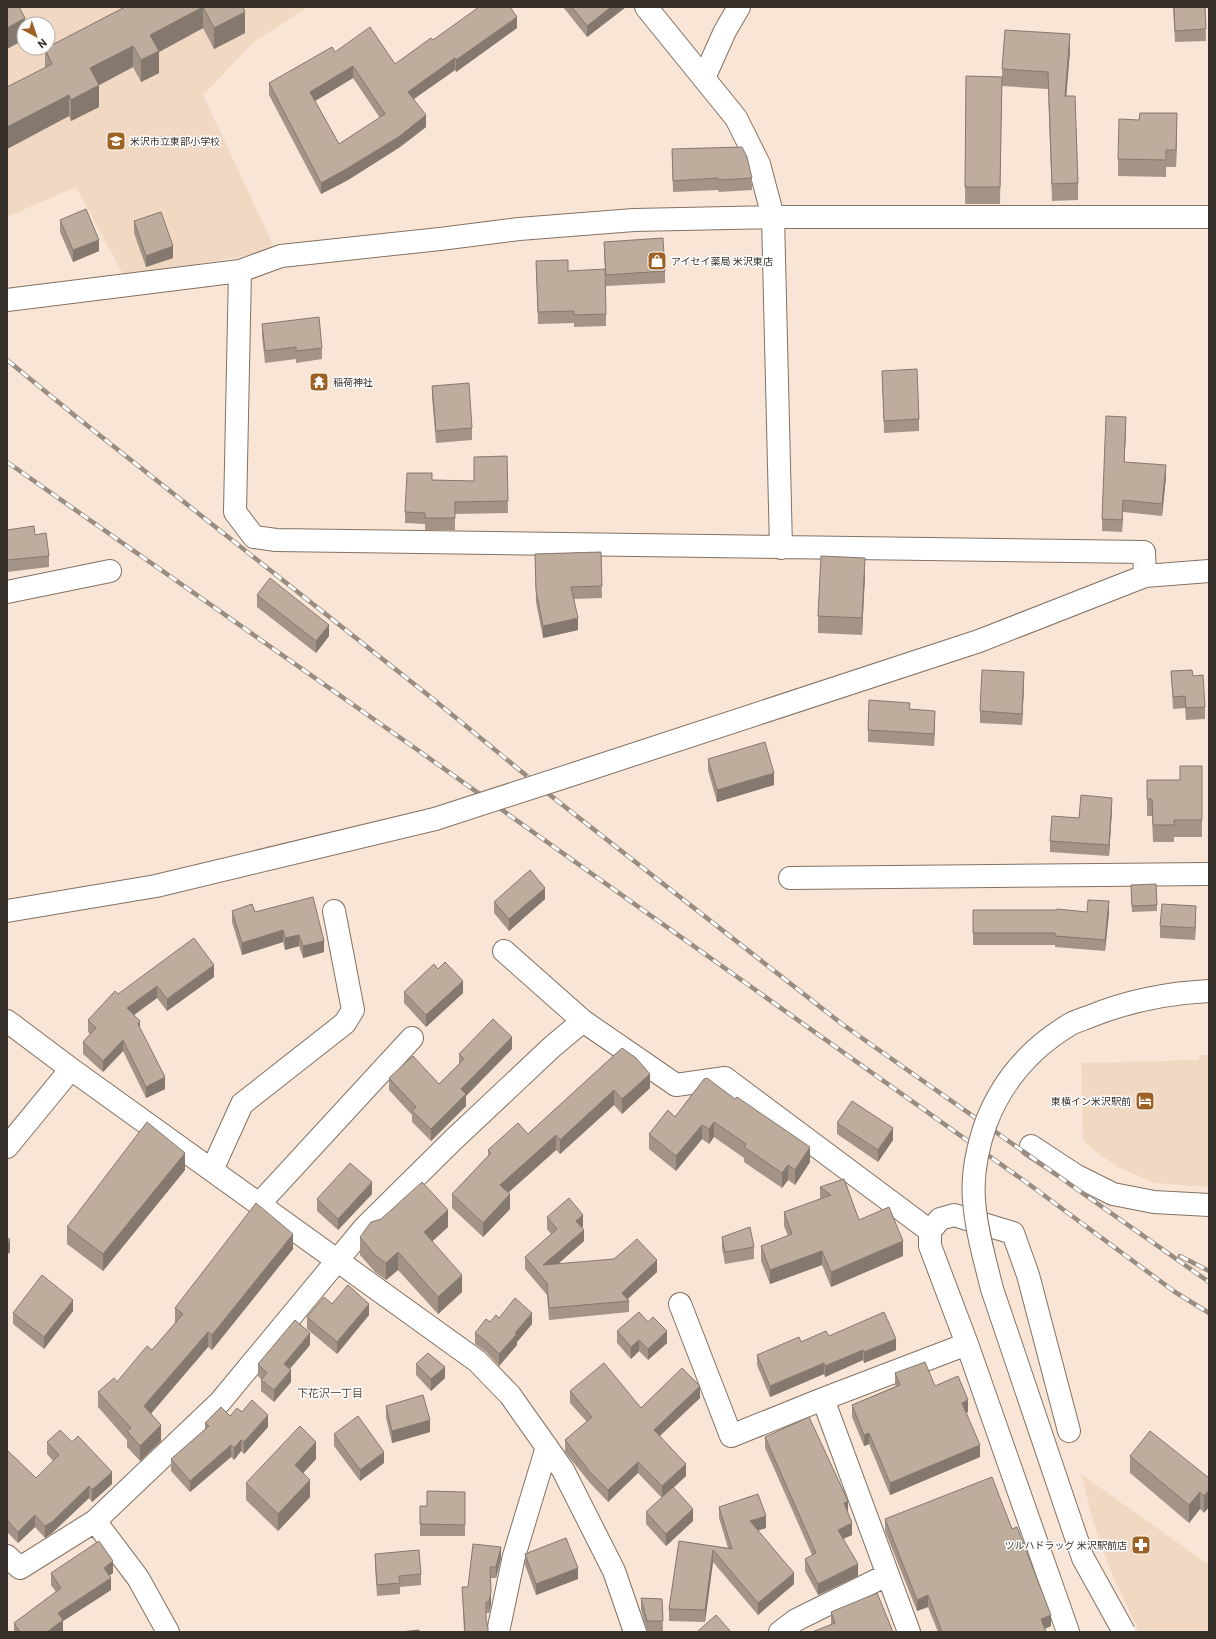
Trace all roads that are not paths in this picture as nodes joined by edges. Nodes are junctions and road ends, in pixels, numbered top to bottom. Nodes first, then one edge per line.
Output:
1 (646, 7) edge
2 (739, 7) edge
3 (704, 78) junction
4 (773, 217) junction
5 (1209, 217) edge
6 (240, 271) junction
7 (7, 300) edge
8 (781, 548) junction
9 (110, 571) dead end
10 (1209, 571) edge
11 (1145, 576) junction
12 (7, 592) edge
13 (1209, 874) edge
14 (790, 878) dead end
15 (7, 911) edge
16 (334, 911) dead end
17 (504, 951) dead end
18 (1209, 991) edge
19 (583, 1021) junction
20 (8, 1025) edge
21 (412, 1038) dead end
22 (71, 1069) junction
23 (1031, 1146) dead end
24 (7, 1147) edge
25 (212, 1170) junction
26 (259, 1204) junction
27 (1209, 1205) edge
28 (930, 1231) junction
29 (337, 1261) junction
30 (680, 1304) dead end
31 (967, 1344) junction
32 (822, 1399) junction
33 (1069, 1431) dead end
34 (547, 1447) junction
35 (95, 1521) junction
36 (7, 1556) edge
37 (887, 1575) junction
38 (168, 1632) edge
39 (498, 1632) edge
40 (635, 1632) edge
41 (780, 1632) edge
42 (909, 1632) edge
43 (1068, 1632) edge
44 (1124, 1632) edge

1 - 3 street
2 - 3 street
3 - 4 street
4 - 5 street
4 - 6 street
4 - 8 street
6 - 7 street
6 - 8 street
8 - 11 street
9 - 12 street
10 - 11 street
11 - 15 street, bridge
13 - 14 street
16 - 25 street
17 - 19 street
18 - 44 street, bridge
19 - 28 street
19 - 29 street
20 - 22 street
21 - 26 street
22 - 24 street
22 - 25 street
23 - 27 street
25 - 26 street
26 - 29 street
28 - 31 street
28 - 33 street
29 - 34 street
29 - 35 street
30 - 32 street
31 - 32 street
31 - 43 street
32 - 37 street
34 - 39 street
34 - 40 street
35 - 36 street
35 - 38 street
37 - 41 street
37 - 42 street

